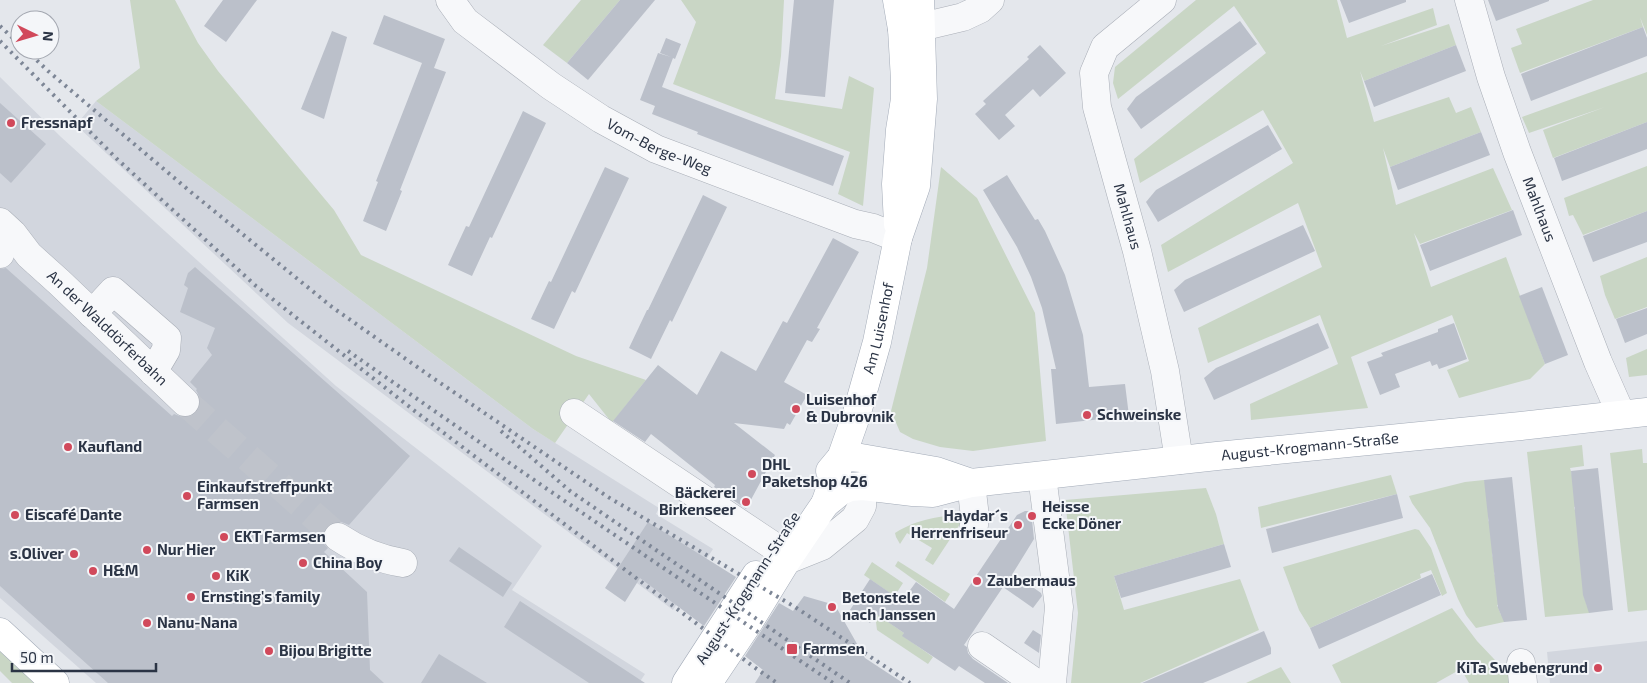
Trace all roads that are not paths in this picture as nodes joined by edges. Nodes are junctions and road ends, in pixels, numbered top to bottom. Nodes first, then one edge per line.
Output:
1 (450, 0) edge
2 (897, 0) edge
3 (920, 0) edge
4 (990, 0) edge
5 (1162, 0) edge
6 (1470, 0) edge
7 (912, 28) junction
8 (898, 238) junction
9 (0, 247) edge
10 (185, 402) tunnel mouth
11 (1634, 413) edge
12 (574, 414) dead end
13 (851, 459) junction
14 (1180, 460) junction
15 (1042, 476) junction
16 (971, 483) junction
17 (863, 486) junction
18 (825, 504) junction
19 (974, 525) dead end
20 (338, 537) tunnel mouth
21 (781, 553) junction
22 (403, 563) dead end
23 (0, 632) edge
24 (982, 646) dead end
25 (55, 683) edge
26 (686, 683) edge
27 (708, 683) edge
28 (1036, 683) edge
29 (1052, 683) edge

1 - 8 street, Vom-Berge-Weg
2 - 7 main road, Am Luisenhof
3 - 7 main road, Am Luisenhof
4 - 7 street
5 - 14 street, Mahlhaus
6 - 11 street, Mahlhaus
7 - 8 main road, Am Luisenhof
8 - 13 main road, Am Luisenhof
9 - 10 street, An der Walddörferbahn
11 - 14 main road, August-Krogmann-Straße
12 - 21 street
13 - 16 main road, August-Krogmann-Straße
13 - 17 main road
13 - 18 main road, Am Luisenhof
13 - 21 main road, August-Krogmann-Straße
14 - 15 main road, August-Krogmann-Straße
15 - 16 main road, August-Krogmann-Straße
15 - 29 street
16 - 17 main road, August-Krogmann-Straße
16 - 19 street
17 - 18 main road, August-Krogmann-Straße
17 - 21 street
18 - 21 main road, August-Krogmann-Straße
20 - 22 street
21 - 26 main road, August-Krogmann-Straße
21 - 27 main road, August-Krogmann-Straße
23 - 25 main road
24 - 28 street

